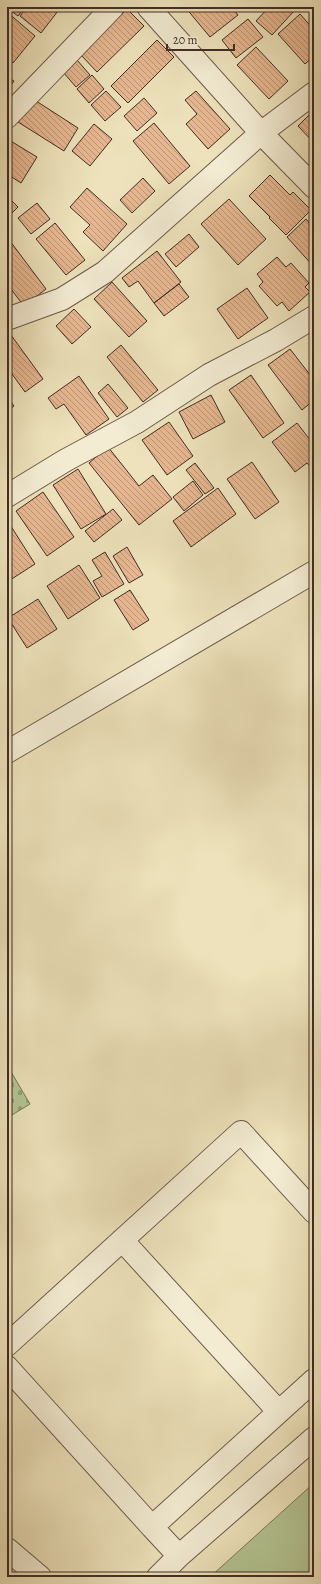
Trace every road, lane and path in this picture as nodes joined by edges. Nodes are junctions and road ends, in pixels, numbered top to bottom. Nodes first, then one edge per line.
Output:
1 (113, 7) edge
2 (148, 7) edge
3 (314, 93) edge
4 (7, 117) edge
5 (261, 133) junction
6 (314, 187) edge
7 (314, 317) edge
8 (7, 319) edge
9 (7, 496) edge
10 (314, 572) edge
11 (7, 752) edge
12 (314, 1212) edge
13 (122, 1240) junction
14 (7, 1345) edge
15 (7, 1367) edge
16 (314, 1380) edge
17 (279, 1412) junction
18 (314, 1438) edge
19 (152, 1527) junction
20 (7, 1549) edge
21 (178, 1556) junction
22 (40, 1577) edge
23 (158, 1577) edge

1 - 4 street
2 - 5 street
3 - 5 street
5 - 6 street
5 - 8 street
7 - 9 street
10 - 11 street
12 - 13 street
13 - 14 street
13 - 17 street
15 - 19 street
16 - 17 street
17 - 19 street
18 - 21 street
19 - 21 street
20 - 22 street
21 - 23 street

